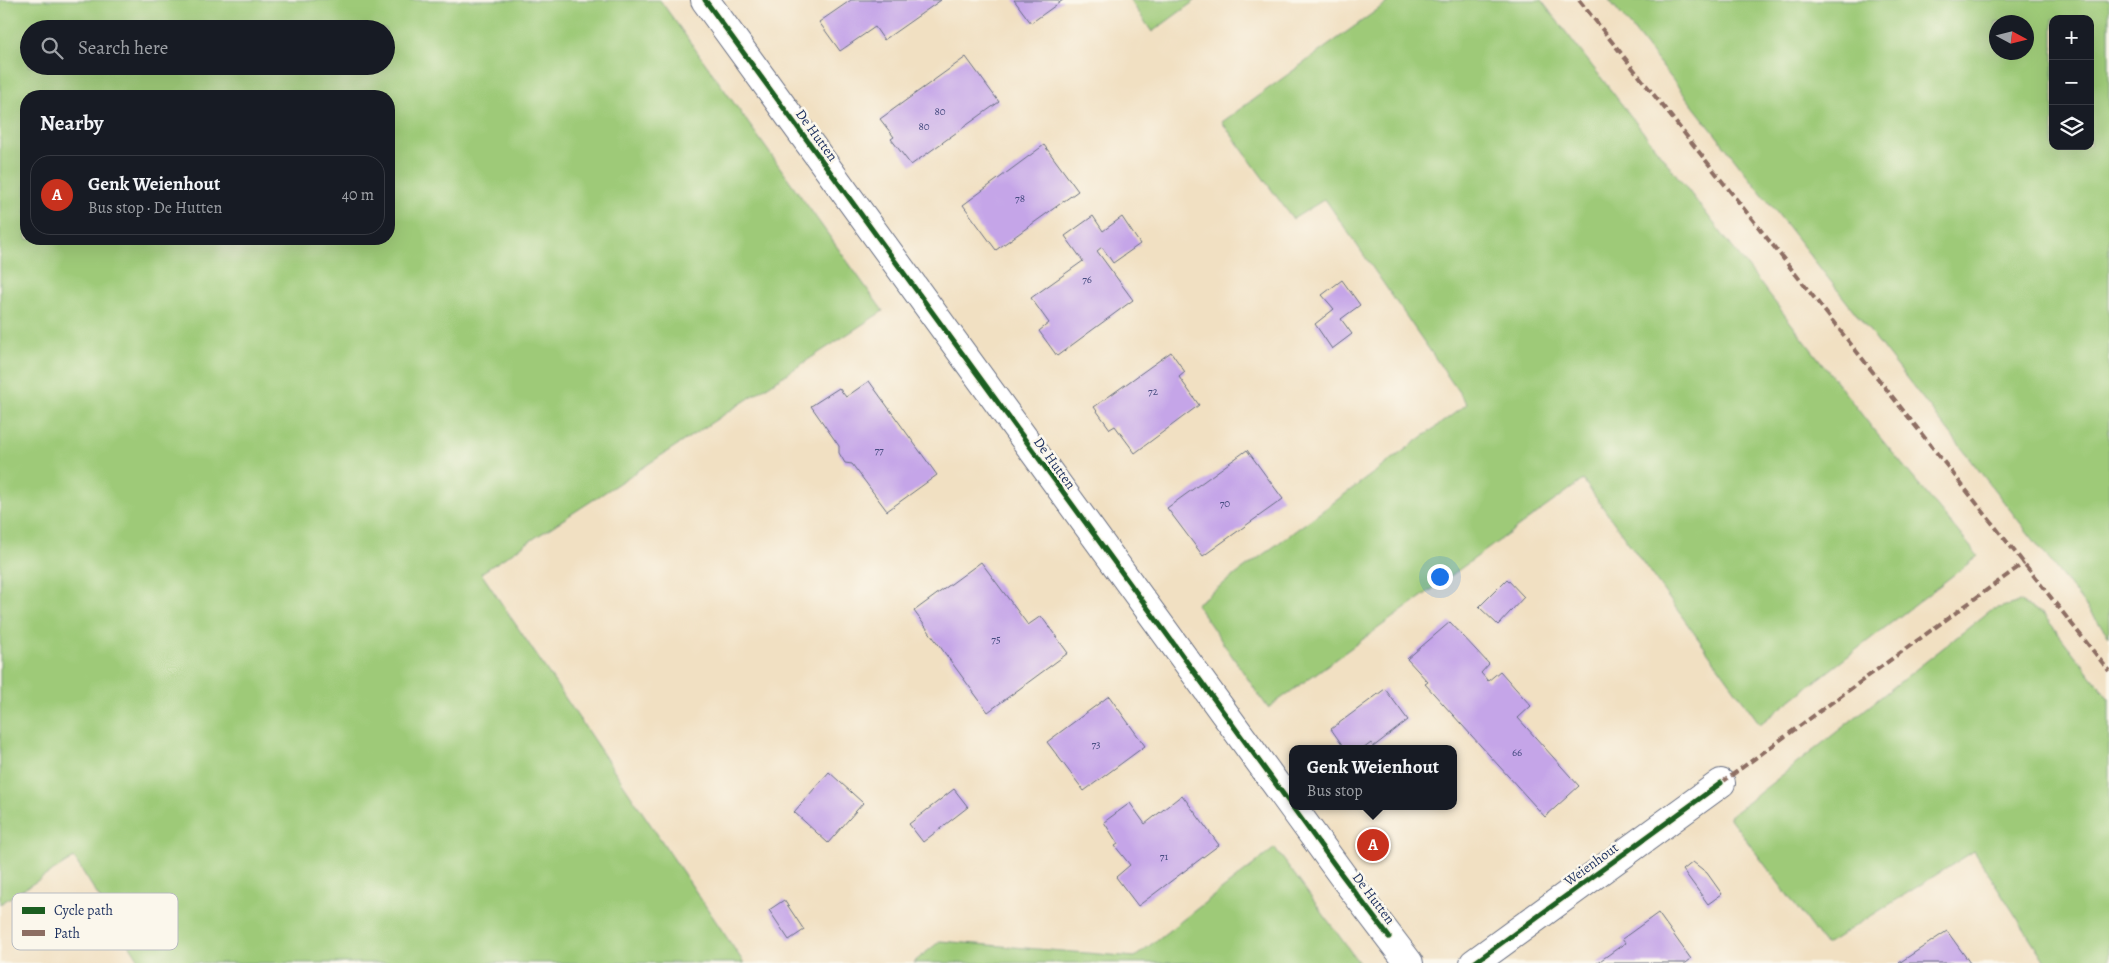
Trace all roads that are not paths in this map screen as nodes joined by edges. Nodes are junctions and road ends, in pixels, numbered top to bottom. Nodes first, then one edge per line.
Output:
1 (705, 0) edge
2 (1721, 783) dead end
3 (1289, 802) edge
4 (1295, 810) edge
5 (1409, 963) edge
6 (1474, 963) edge

1 - 3 street, De Hutten
2 - 6 street, Weienhout
4 - 5 street, De Hutten

